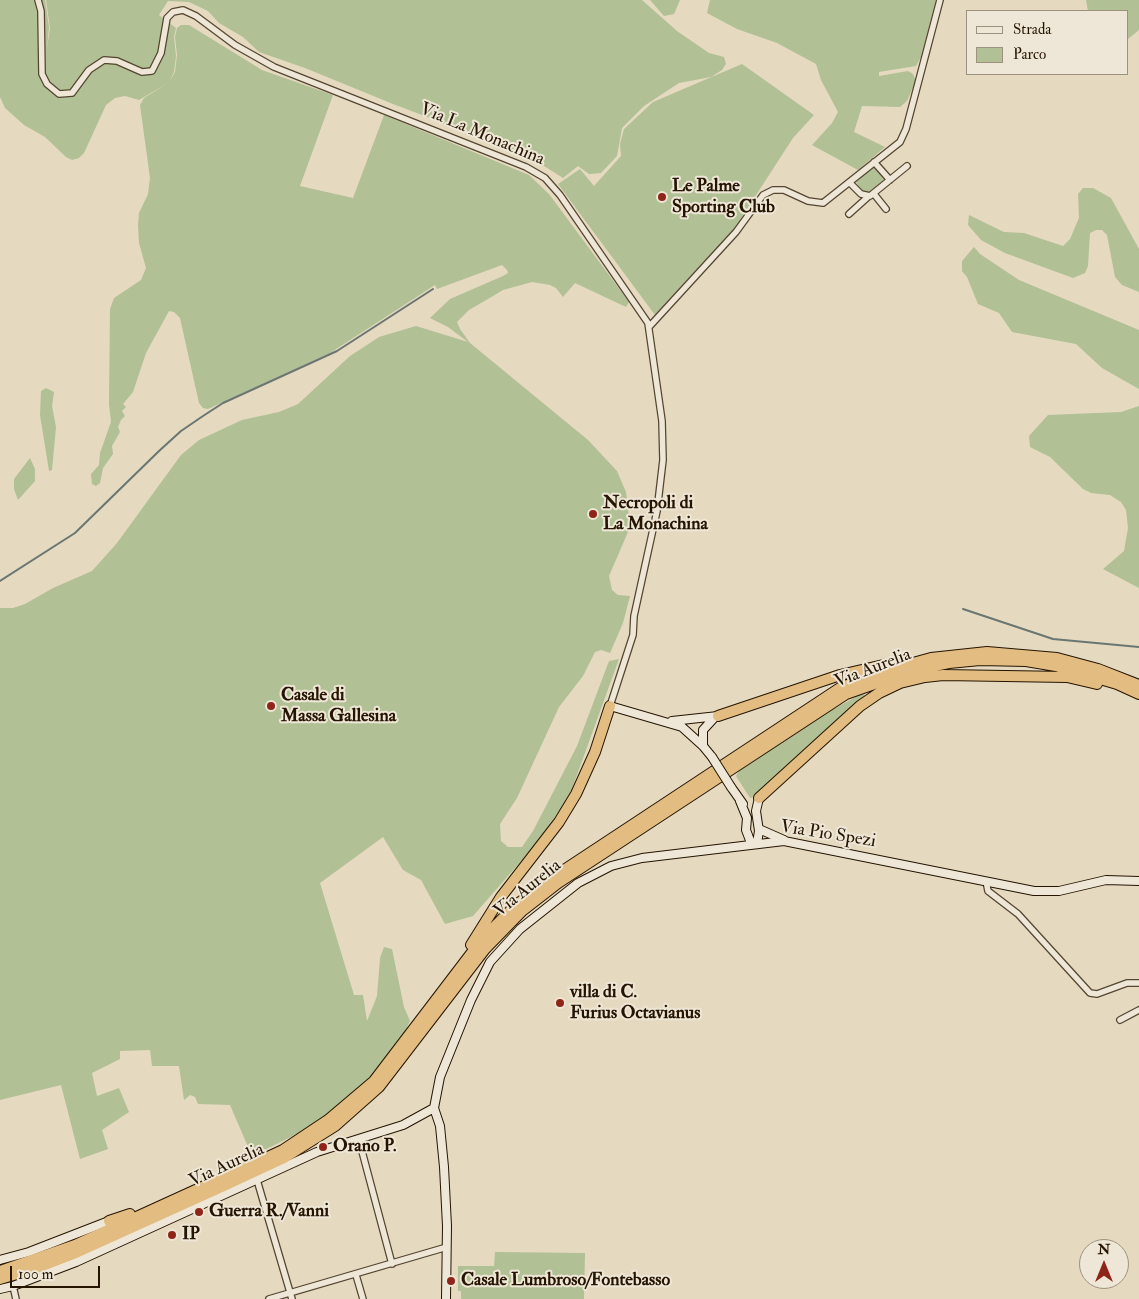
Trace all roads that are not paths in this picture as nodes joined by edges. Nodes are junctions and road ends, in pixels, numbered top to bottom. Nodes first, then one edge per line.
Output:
1 (38, 0) edge
2 (940, 0) edge
3 (874, 162) junction
4 (906, 166) dead end
5 (890, 180) junction
6 (850, 183) junction
7 (871, 195) junction
8 (886, 209) dead end
9 (849, 214) dead end
10 (650, 328) junction
11 (930, 658) junction
12 (1139, 685) edge
13 (1139, 694) edge
14 (610, 706) junction
15 (718, 716) junction
16 (665, 721) junction
17 (703, 746) junction
18 (759, 798) junction
19 (740, 800) junction
20 (758, 825) junction
21 (746, 830) junction
22 (788, 841) junction
23 (754, 843) junction
24 (732, 846) junction
25 (986, 881) junction
26 (1139, 881) edge
27 (453, 978) junction
28 (1139, 983) edge
29 (1139, 1010) edge
30 (1120, 1020) dead end
31 (434, 1108) junction
32 (359, 1140) junction
33 (257, 1180) junction
34 (169, 1202) junction
35 (110, 1220) joint
36 (447, 1247) junction
37 (0, 1260) edge
38 (392, 1264) junction
39 (0, 1271) edge
40 (356, 1275) junction
41 (0, 1279) edge
42 (13, 1286) junction
43 (0, 1289) edge
44 (291, 1296) edge
45 (16, 1299) edge
46 (269, 1299) edge
47 (363, 1299) edge
48 (446, 1299) edge

1 - 10 street, Via La Monachina
2 - 3 street
3 - 5 street
3 - 6 street
4 - 5 street
5 - 7 street
6 - 7 street
6 - 10 street
7 - 8 street
7 - 9 street
10 - 14 street, Via La Monachina
11 - 12 highway, Via Aurelia
11 - 15 highway
11 - 27 highway, Via Aurelia
13 - 18 highway
13 - 41 highway, Via Aurelia
14 - 16 street
14 - 27 highway
15 - 16 street
15 - 17 street
16 - 17 street
17 - 19 street, bridge
18 - 19 street
18 - 20 street
19 - 20 street
19 - 21 street
20 - 22 street
20 - 23 street
21 - 23 street
21 - 24 street
22 - 23 street, Via Pio Spezi
22 - 25 street, Via Pio Spezi
23 - 24 street, Via Pio Spezi
24 - 31 street, Via Pio Spezi
25 - 26 street, Via Pio Spezi
25 - 28 street
27 - 34 highway, Via Aurelia
29 - 30 street
31 - 32 street, Via Aurelia
31 - 36 street
32 - 33 street, Via Aurelia
32 - 38 street
33 - 42 street, Via Aurelia
33 - 44 street
34 - 35 highway
34 - 39 highway, Via Aurelia
35 - 37 street
36 - 38 street
36 - 48 street
38 - 40 street
40 - 44 street
40 - 47 street
42 - 43 street, Via Aurelia
42 - 45 street
44 - 46 street

